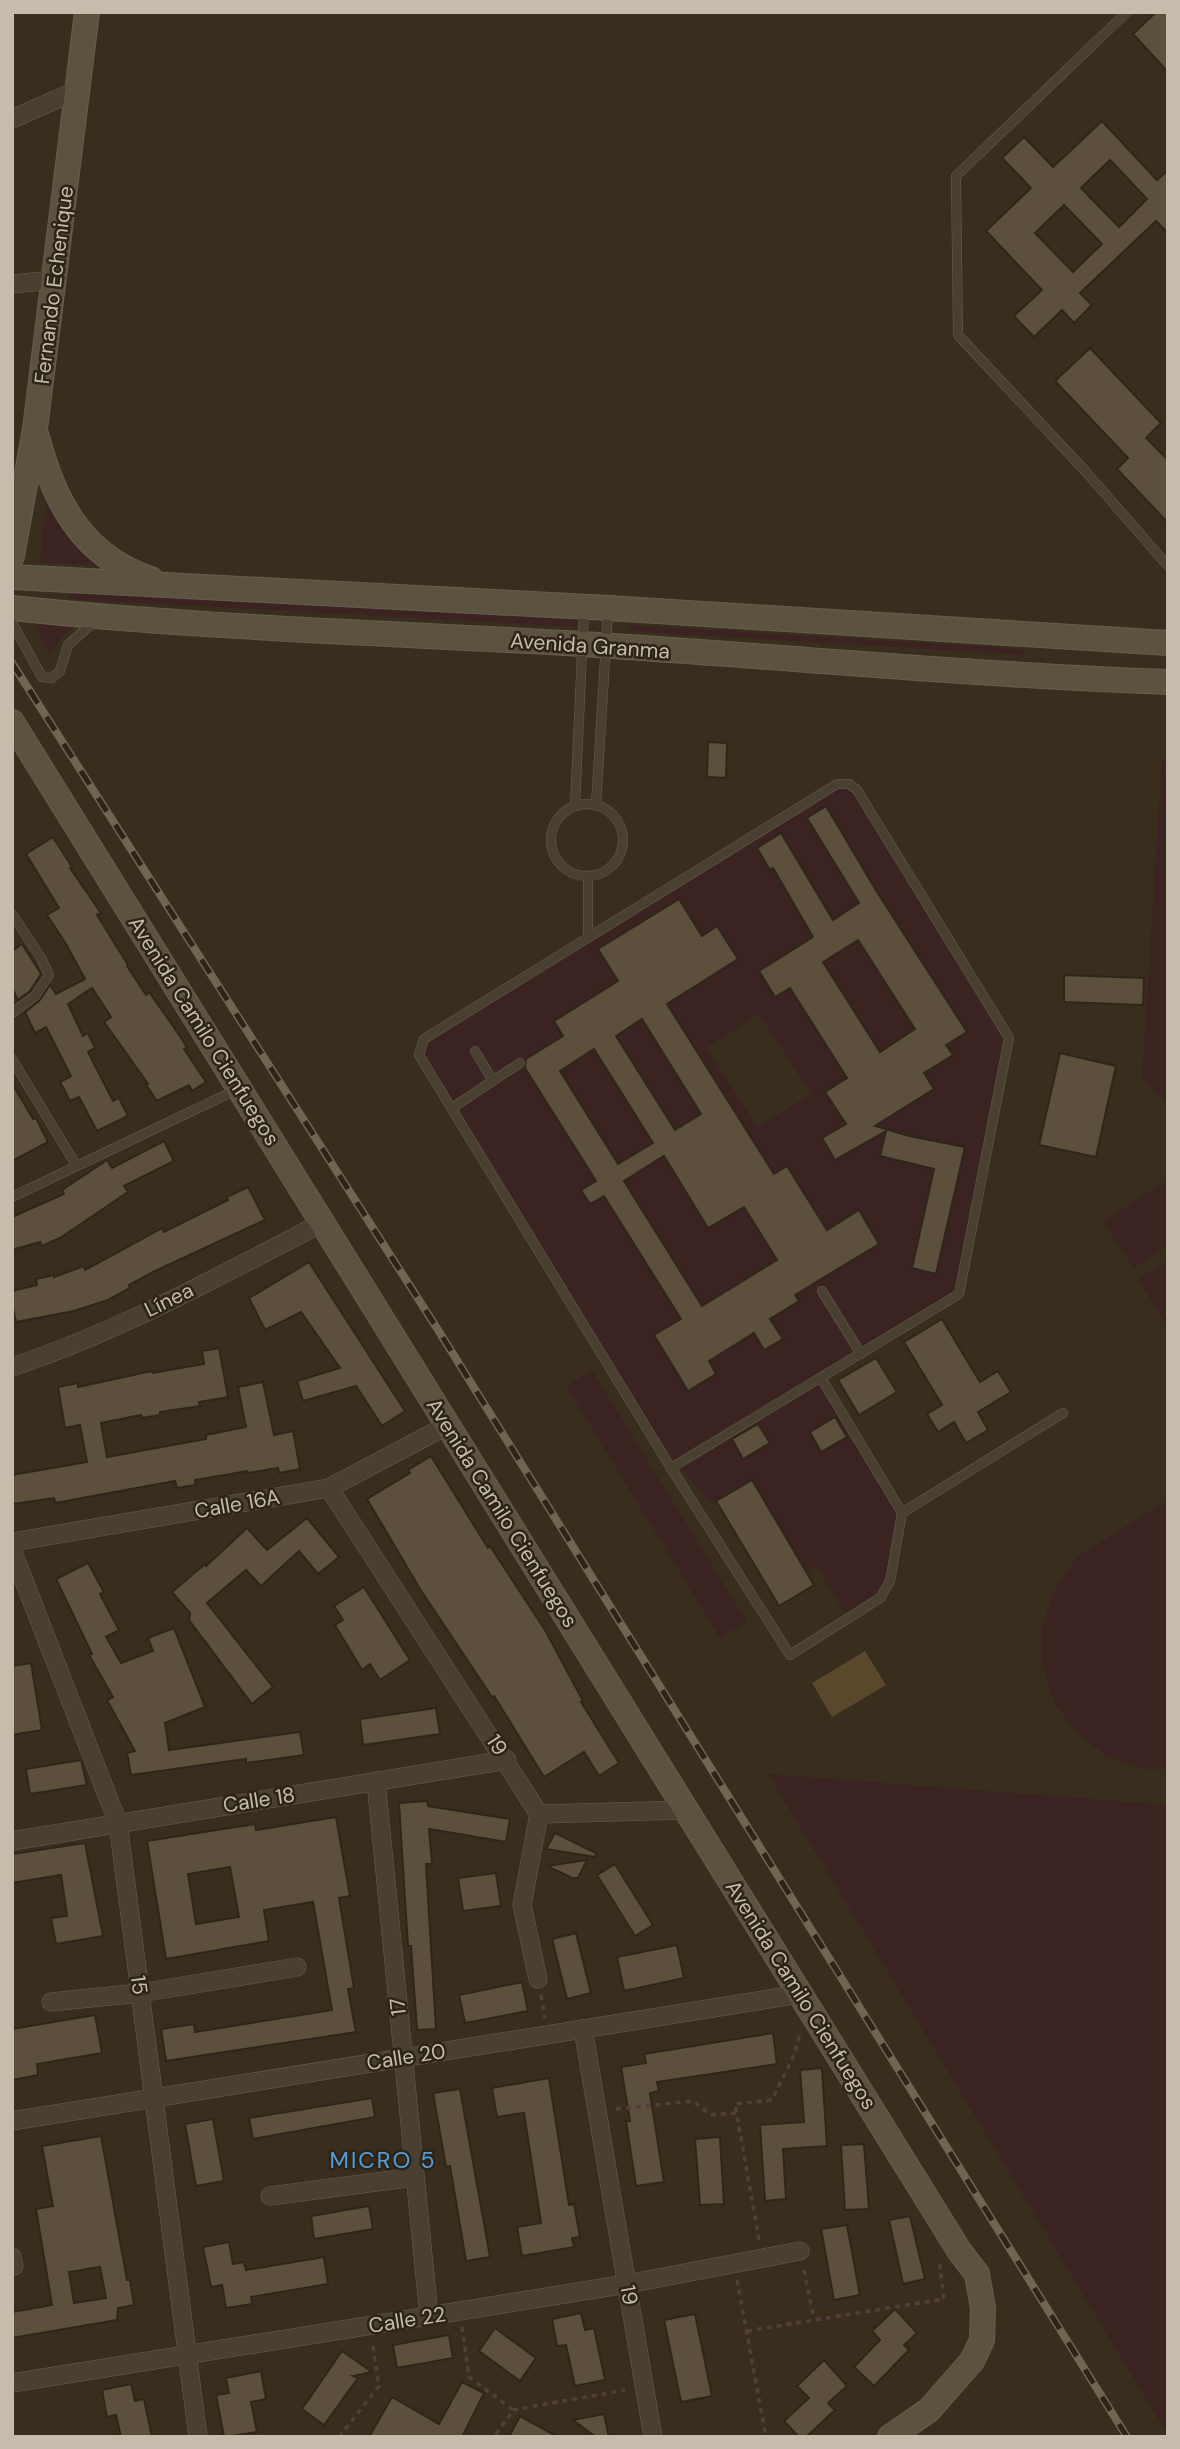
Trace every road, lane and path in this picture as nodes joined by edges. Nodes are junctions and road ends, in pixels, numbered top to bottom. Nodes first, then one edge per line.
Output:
1 (87, 12) edge
2 (1127, 12) edge
3 (78, 90) junction
4 (12, 119) edge
5 (54, 280) junction
6 (12, 284) edge
7 (35, 429) junction
8 (12, 466) edge
9 (12, 556) edge
10 (1168, 566) edge
11 (12, 577) edge
12 (182, 587) junction
13 (12, 608) edge
14 (584, 608) junction
15 (609, 608) junction
16 (102, 616) junction
17 (12, 624) edge
18 (1074, 637) junction
19 (1168, 643) edge
20 (595, 645) junction
21 (1072, 679) junction
22 (1168, 682) edge
23 (12, 722) edge
24 (596, 805) junction
25 (575, 806) junction
26 (588, 877) junction
27 (12, 914) edge
28 (588, 938) junction
29 (12, 1013) edge
30 (475, 1051) dead end
31 (12, 1059) edge
32 (520, 1063) dead end
33 (493, 1081) junction
34 (239, 1088) junction
35 (452, 1108) junction
36 (76, 1165) junction
37 (12, 1197) edge
38 (322, 1223) junction
39 (822, 1291) dead end
40 (861, 1354) junction
41 (12, 1367) edge
42 (821, 1378) junction
43 (1063, 1413) dead end
44 (448, 1425) junction
45 (671, 1468) junction
46 (329, 1488) junction
47 (902, 1513) junction
48 (12, 1542) edge
49 (12, 1550) edge
50 (507, 1760) junction
51 (376, 1781) junction
52 (686, 1810) junction
53 (540, 1814) junction
54 (118, 1823) junction
55 (12, 1841) edge
56 (297, 1967) dead end
57 (538, 1979) joint
58 (140, 1993) junction
59 (803, 1999) junction
60 (51, 2002) dead end
61 (583, 2029) junction
62 (548, 2034) junction
63 (403, 2058) junction
64 (154, 2098) junction
65 (597, 2112) junction
66 (736, 2113) junction
67 (12, 2121) edge
68 (415, 2177) junction
69 (270, 2196) dead end
70 (800, 2251) joint
71 (960, 2252) junction
72 (762, 2258) junction
73 (734, 2264) junction
74 (627, 2284) junction
75 (459, 2311) junction
76 (429, 2316) junction
77 (814, 2319) junction
78 (369, 2326) junction
79 (747, 2331) junction
80 (187, 2354) junction
81 (12, 2383) edge
82 (645, 2387) junction
83 (513, 2410) junction
84 (198, 2437) edge
85 (339, 2437) edge
86 (494, 2437) edge
87 (653, 2437) edge
88 (766, 2437) edge
89 (890, 2437) edge

1 - 3 street, Fernando Echenique
2 - 10 lane
3 - 4 street
3 - 5 street, Fernando Echenique
5 - 6 street
5 - 7 street, Fernando Echenique
7 - 8 street
7 - 9 street, Fernando Echenique
7 - 12 street
11 - 12 street, Avenida Granma
12 - 14 street, Avenida Granma
13 - 16 street, Avenida Granma
14 - 15 street, Avenida Granma
14 - 20 lane
15 - 18 street, Avenida Granma
15 - 20 lane
16 - 17 lane
16 - 20 street, Avenida Granma
18 - 19 street, Avenida Granma
18 - 21 street
20 - 21 street, Avenida Granma
20 - 24 lane
20 - 25 lane
21 - 22 street, Avenida Granma
23 - 34 street, Avenida Camilo Cienfuegos
24 - 25 lane
24 - 26 lane
25 - 26 lane
26 - 28 lane
27 - 29 lane
28 - 35 lane
28 - 40 lane
30 - 33 lane
31 - 36 lane
32 - 33 lane
33 - 35 lane
34 - 36 lane
34 - 38 street, Avenida Camilo Cienfuegos
35 - 45 lane
36 - 37 lane
38 - 41 street, Línea
38 - 44 street, Avenida Camilo Cienfuegos
39 - 40 lane
40 - 42 lane
42 - 45 lane
42 - 47 lane
43 - 47 lane
44 - 46 street, Calle 16A
44 - 52 street, Avenida Camilo Cienfuegos
45 - 47 lane
46 - 48 street, Calle 16A
46 - 50 street, 19
49 - 54 street, 15
50 - 51 street, Calle 18
50 - 53 street, 19
51 - 54 street, Calle 18
51 - 63 street, 17
52 - 53 street
52 - 59 street, Avenida Camilo Cienfuegos
53 - 57 street
54 - 55 street, Calle 18
54 - 58 street, 15
56 - 58 street
57 - 62 path
58 - 60 street
58 - 64 street, 15
59 - 61 street, Calle 20
59 - 66 path
59 - 71 street, Avenida Camilo Cienfuegos
61 - 62 street, Calle 20
61 - 65 street, 19
62 - 63 street, Calle 20
63 - 64 street, Calle 20
63 - 68 street, 17
64 - 67 street, Calle 20
64 - 80 street, 15
65 - 66 path
65 - 74 street, 19
66 - 72 path
68 - 69 street
68 - 76 street, 17
70 - 72 street, Calle 22
70 - 77 path
71 - 77 path
71 - 89 street, Avenida Camilo Cienfuegos
72 - 73 street, Calle 22
73 - 74 street, Calle 22
73 - 79 path
74 - 75 street, Calle 22
74 - 82 street, 19
75 - 76 street, Calle 22
75 - 83 path
76 - 78 street, Calle 22
77 - 79 path
78 - 80 street, Calle 22
78 - 85 path
79 - 88 path
80 - 81 street, Calle 22
80 - 84 street, 15
82 - 83 path
82 - 87 street, 19
83 - 86 path

